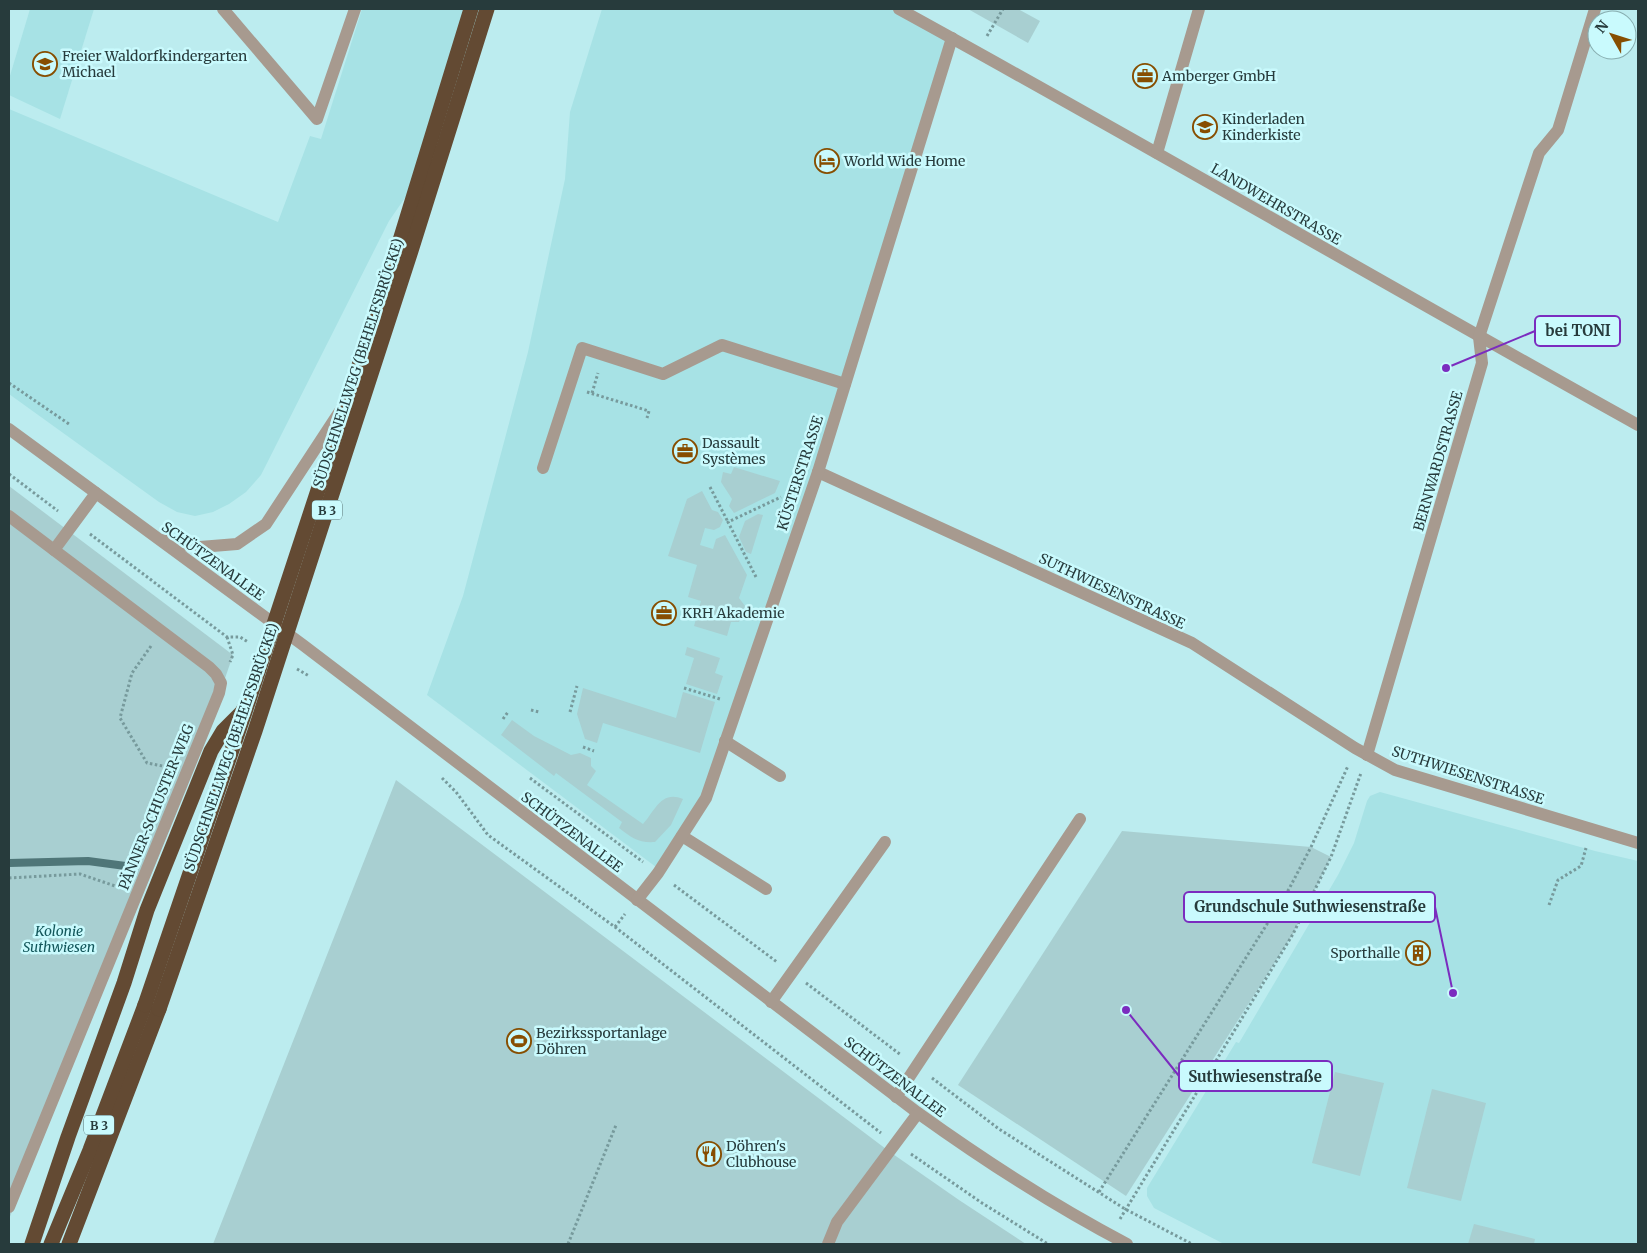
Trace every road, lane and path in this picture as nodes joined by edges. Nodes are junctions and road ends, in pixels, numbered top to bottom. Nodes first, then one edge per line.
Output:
1 (223, 9) edge
2 (355, 9) edge
3 (471, 9) edge
4 (487, 9) edge
5 (899, 9) edge
6 (1003, 9) edge
7 (1199, 9) edge
8 (1595, 9) edge
9 (952, 38) junction
10 (979, 52) junction
11 (1157, 153) junction
12 (1479, 337) junction
13 (363, 376) dead end
14 (9, 382) edge
15 (845, 384) junction
16 (592, 393) dead end
17 (647, 418) dead end
18 (68, 424) dead end
19 (1638, 425) edge
20 (9, 430) edge
21 (544, 468) dead end
22 (818, 472) junction
23 (9, 474) edge
24 (710, 487) dead end
25 (96, 493) junction
26 (781, 497) dead end
27 (9, 516) edge
28 (728, 522) junction
29 (74, 523) junction
30 (156, 538) junction
31 (54, 550) junction
32 (756, 576) dead end
33 (276, 626) junction
34 (161, 631) junction
35 (267, 651) junction
36 (316, 681) dead end
37 (577, 686) dead end
38 (684, 688) dead end
39 (718, 698) dead end
40 (531, 710) dead end
41 (508, 712) dead end
42 (539, 712) dead end
43 (570, 712) dead end
44 (502, 719) dead end
45 (725, 741) junction
46 (583, 747) dead end
47 (1355, 748) junction
48 (594, 752) dead end
49 (1367, 755) junction
50 (188, 770) junction
51 (435, 771) dead end
52 (780, 776) dead end
53 (530, 778) dead end
54 (1080, 819) dead end
55 (1591, 829) junction
56 (682, 836) junction
57 (885, 842) dead end
58 (1638, 843) edge
59 (658, 873) junction
60 (9, 878) edge
61 (766, 889) dead end
62 (138, 893) junction
63 (637, 900) junction
64 (1549, 905) dead end
65 (792, 972) junction
66 (771, 1002) junction
67 (152, 1007) junction
68 (918, 1067) junction
69 (896, 1097) junction
70 (918, 1114) junction
71 (616, 1124) dead end
72 (896, 1144) junction
73 (1099, 1192) junction
74 (9, 1207) edge
75 (1125, 1209) junction
76 (32, 1244) edge
77 (52, 1244) edge
78 (69, 1244) edge
79 (568, 1244) edge
80 (828, 1244) edge
81 (1048, 1244) edge
82 (1127, 1244) edge
83 (1192, 1244) edge

1 - 2 street
3 - 67 highway, SÜDSCHNELLWEG (BEHELFSBRÜCKE) / B 3, bridge
4 - 67 highway, SÜDSCHNELLWEG (BEHELFSBRÜCKE) / B 3, bridge
5 - 9 street, LANDWEHRSTRASSE
6 - 10 path
7 - 11 street
8 - 12 street, BERNWARDSTRASSE
9 - 10 street, LANDWEHRSTRASSE
9 - 15 street, KÜSTERSTRASSE
10 - 11 street, LANDWEHRSTRASSE
11 - 12 street, LANDWEHRSTRASSE
12 - 19 street, LANDWEHRSTRASSE
12 - 49 street, BERNWARDSTRASSE
13 - 30 street
14 - 18 path
15 - 21 street
15 - 22 street, KÜSTERSTRASSE
16 - 17 path
20 - 25 street, SCHÜTZENALLEE
22 - 45 street, KÜSTERSTRASSE
22 - 47 street, SUTHWIESENSTRASSE
23 - 29 path
24 - 28 path
25 - 29 street
25 - 30 street, SCHÜTZENALLEE
26 - 28 path
27 - 31 street, PÄNNER-SCHUSTER-WEG
28 - 32 path
29 - 31 street
29 - 35 path
30 - 33 street, SCHÜTZENALLEE
31 - 34 street, PÄNNER-SCHUSTER-WEG
33 - 35 highway
33 - 63 street, SCHÜTZENALLEE
34 - 50 street, PÄNNER-SCHUSTER-WEG
34 - 50 path
35 - 36 path
35 - 76 highway
37 - 43 path
38 - 39 path
40 - 42 path
41 - 44 path
45 - 52 street
45 - 56 street, KÜSTERSTRASSE
46 - 48 path
47 - 49 street, SUTHWIESENSTRASSE
47 - 73 path
49 - 55 street, SUTHWIESENSTRASSE
49 - 75 path
50 - 62 street, PÄNNER-SCHUSTER-WEG
51 - 72 path
53 - 59 path
54 - 68 street
55 - 58 street, SUTHWIESENSTRASSE
55 - 64 path
56 - 59 street, KÜSTERSTRASSE
56 - 61 street
57 - 65 street
59 - 63 street, KÜSTERSTRASSE
59 - 65 path
60 - 62 path
62 - 74 street, PÄNNER-SCHUSTER-WEG
63 - 66 street, SCHÜTZENALLEE
65 - 66 street
65 - 68 path
66 - 69 street, SCHÜTZENALLEE
67 - 77 highway, B 3
67 - 78 highway, B 3
68 - 69 street
68 - 73 path
69 - 70 street, SCHÜTZENALLEE
70 - 72 street
70 - 82 street, SCHÜTZENALLEE
71 - 79 path
72 - 80 street
72 - 81 path
73 - 75 path
75 - 83 path

